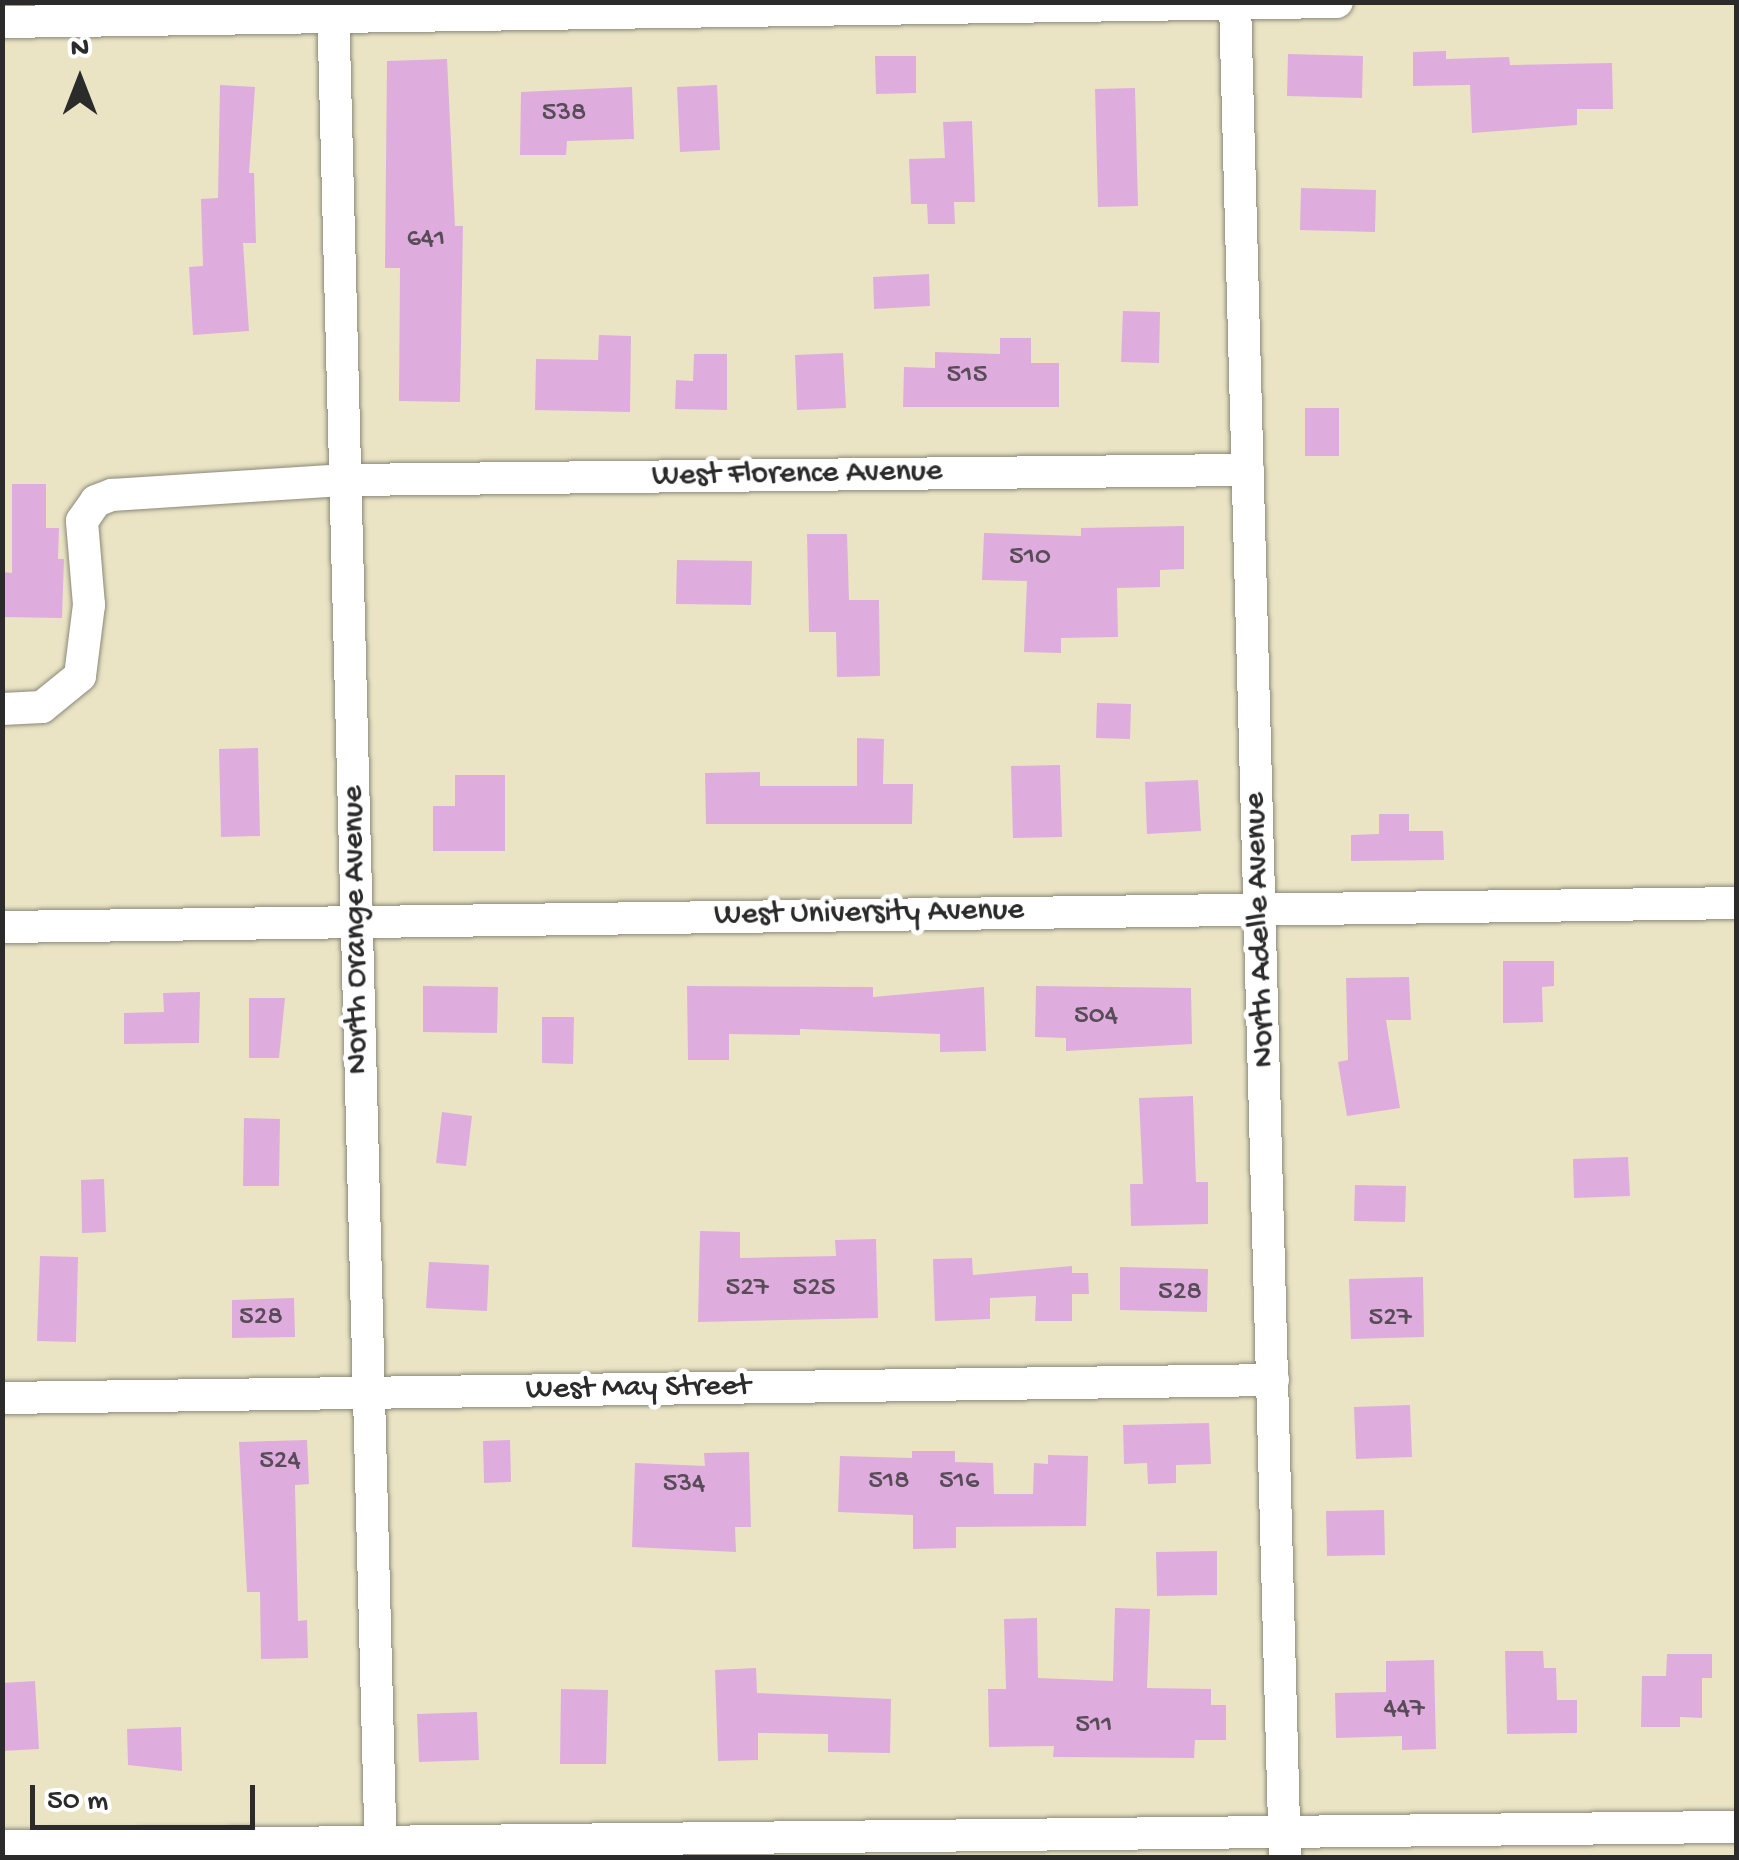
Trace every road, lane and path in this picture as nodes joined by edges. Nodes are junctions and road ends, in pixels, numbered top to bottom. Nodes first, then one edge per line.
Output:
1 (1338, 2) edge
2 (1235, 3) edge
3 (333, 10) edge
4 (2, 22) edge
5 (1248, 470) junction
6 (346, 480) junction
7 (2, 708) edge
8 (1736, 903) edge
9 (1261, 909) junction
10 (356, 920) junction
11 (2, 927) edge
12 (1272, 1380) junction
13 (367, 1392) junction
14 (2, 1398) edge
15 (1736, 1827) edge
16 (1284, 1845) edge
17 (2, 1846) edge
18 (846, 1847) edge
19 (381, 1850) edge

1 - 2 street
2 - 3 street
2 - 5 street, North Adelle Avenue
3 - 4 street
3 - 6 street, North Orange Avenue
5 - 6 street, West Florence Avenue
5 - 9 street, North Adelle Avenue
6 - 7 street, West Florence Avenue
6 - 10 street, North Orange Avenue
8 - 9 street, West University Avenue
9 - 10 street, West University Avenue
9 - 12 street, North Adelle Avenue
10 - 11 street, West University Avenue
10 - 13 street, North Orange Avenue
12 - 13 street, West May Street
12 - 16 street, North Adelle Avenue
13 - 14 street, West May Street
13 - 19 street, North Orange Avenue
15 - 16 street
16 - 18 street
17 - 19 street
18 - 19 street

